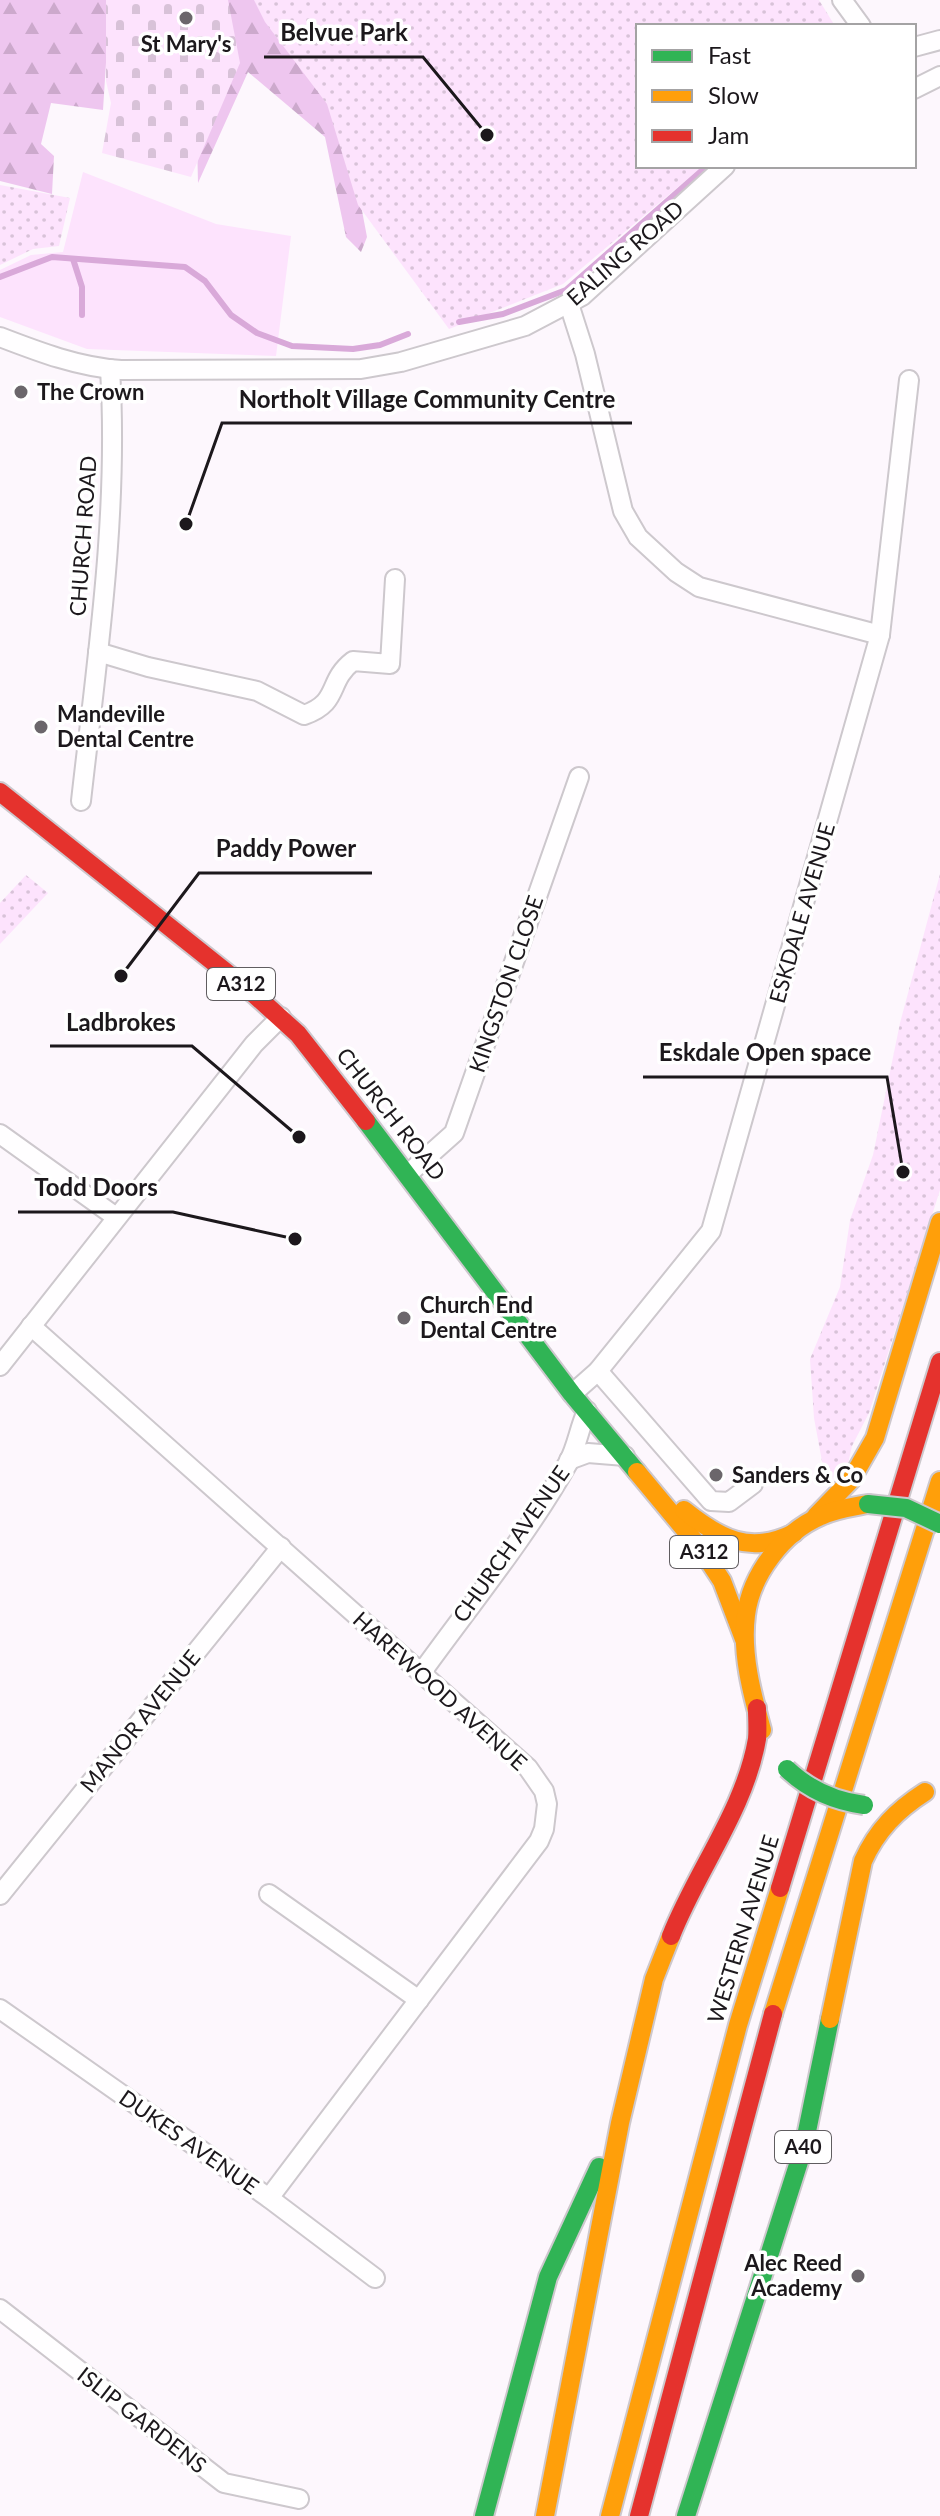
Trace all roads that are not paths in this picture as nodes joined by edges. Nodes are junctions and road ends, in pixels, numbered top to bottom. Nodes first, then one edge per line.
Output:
1 (842, 0) edge
2 (860, 24) edge
3 (940, 40) edge
4 (916, 46) edge
5 (940, 76) edge
6 (916, 88) edge
7 (723, 168) edge
8 (569, 304) junction
9 (0, 337) edge
10 (110, 369) junction
11 (909, 380) dead end
12 (395, 579) dead end
13 (880, 635) junction
14 (98, 652) junction
15 (579, 777) dead end
16 (0, 792) edge
17 (81, 801) dead end
18 (281, 1017) junction
19 (0, 1134) edge
20 (408, 1174) junction
21 (116, 1217) junction
22 (940, 1222) edge
23 (31, 1326) junction
24 (940, 1362) edge
25 (0, 1366) edge
26 (598, 1371) junction
27 (572, 1394) junction
28 (587, 1411) junction
29 (569, 1460) junction
30 (630, 1462) junction
31 (940, 1481) edge
32 (753, 1484) dead end
33 (940, 1524) edge
34 (805, 1526) junction
35 (281, 1547) junction
36 (747, 1652) junction
37 (422, 1672) junction
38 (757, 1708) junction
39 (932, 1789) edge
40 (269, 1894) dead end
41 (0, 1895) edge
42 (419, 2000) junction
43 (0, 2009) edge
44 (620, 2123) junction
45 (269, 2198) junction
46 (375, 2278) dead end
47 (0, 2309) edge
48 (299, 2499) dead end
49 (484, 2516) edge
50 (545, 2516) edge
51 (610, 2516) edge
52 (639, 2516) edge
53 (686, 2516) edge

1 - 2 street
3 - 4 street
5 - 6 street
7 - 8 street, EALING ROAD
8 - 10 street, EALING ROAD
8 - 13 street
9 - 10 street, EALING ROAD
10 - 14 street, CHURCH ROAD
11 - 13 street, ESKDALE AVENUE
12 - 14 street
13 - 26 street, ESKDALE AVENUE
14 - 17 street, CHURCH ROAD
15 - 20 street, KINGSTON CLOSE
16 - 18 main road, CHURCH ROAD / A312
18 - 20 main road, CHURCH ROAD / A312
18 - 21 street
19 - 21 street
20 - 27 main road, CHURCH ROAD / A312
21 - 23 street
22 - 34 main road
23 - 25 street
23 - 35 street, HAREWOOD AVENUE
24 - 51 main road, WESTERN AVENUE
26 - 27 street, ESKDALE AVENUE
26 - 32 street
27 - 28 main road, CHURCH ROAD / A312
28 - 29 street, CHURCH AVENUE
28 - 30 main road, CHURCH ROAD / A312
29 - 30 street
29 - 37 street, CHURCH AVENUE
30 - 34 main road, A312
30 - 36 main road, A312
31 - 52 main road, A40
33 - 34 main road, A312, bridge
34 - 36 main road, A312
35 - 37 street, HAREWOOD AVENUE
35 - 41 street, MANOR AVENUE
36 - 38 main road, A312
37 - 42 street, HAREWOOD AVENUE
38 - 39 main road, A312, bridge
38 - 44 main road
39 - 53 main road, A40
40 - 42 street
42 - 45 street, HAREWOOD AVENUE
43 - 45 street, DUKES AVENUE
44 - 49 main road
44 - 50 main road
45 - 46 street, DUKES AVENUE
47 - 48 street, ISLIP GARDENS

